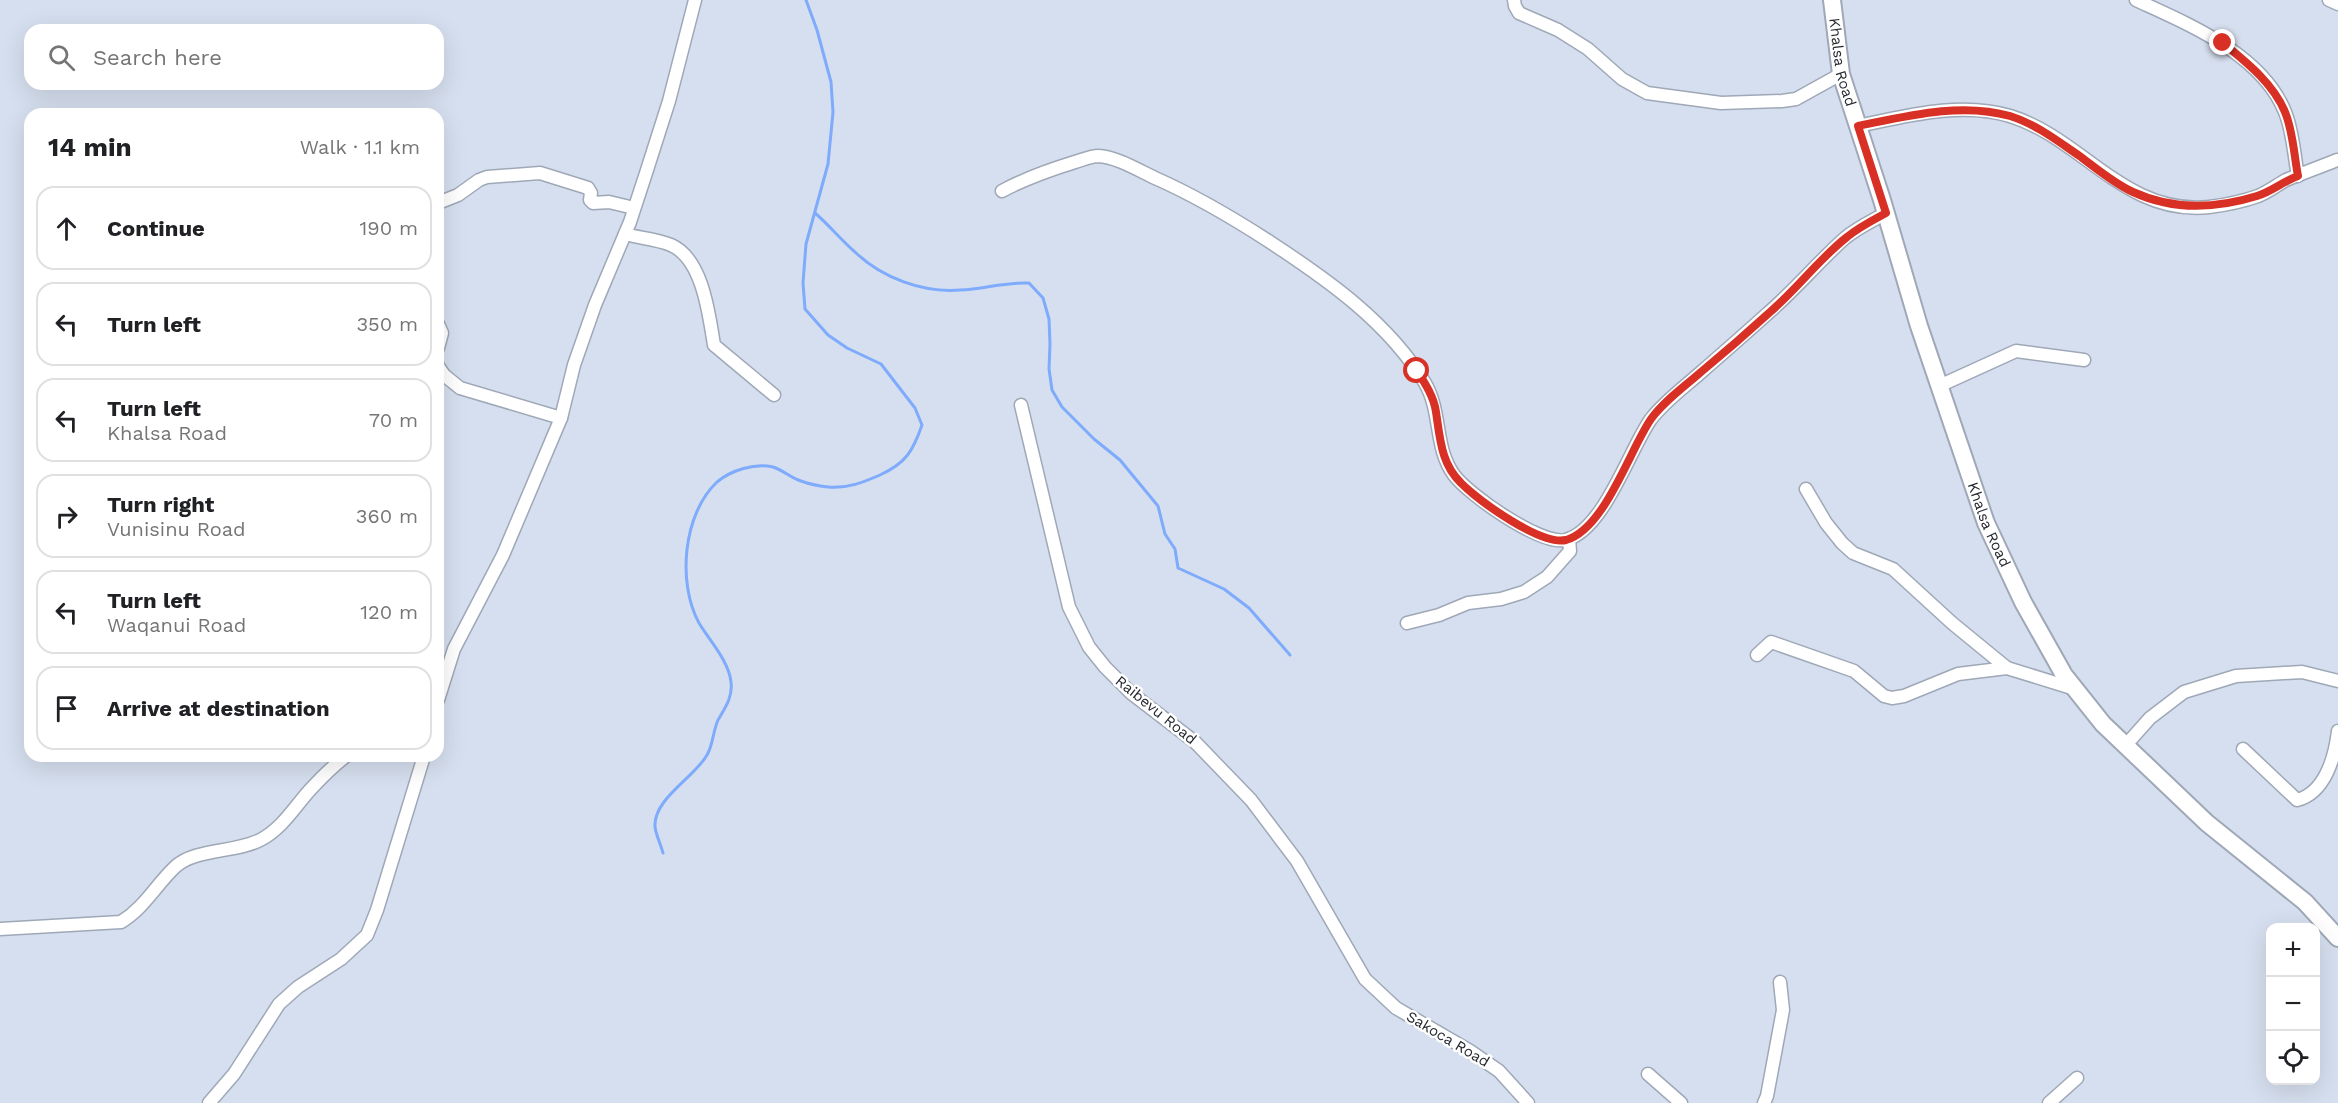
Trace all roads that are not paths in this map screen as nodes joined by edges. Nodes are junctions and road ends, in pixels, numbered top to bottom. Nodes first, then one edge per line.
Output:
1 (695, 0) edge
2 (1515, 0) edge
3 (1832, 0) edge
4 (2136, 0) edge
5 (2329, 0) edge
6 (2338, 4) edge
7 (1841, 74) junction
8 (1858, 126) junction
9 (2337, 160) edge
10 (2298, 176) junction
11 (1002, 191) dead end
12 (444, 201) edge
13 (634, 208) junction
14 (1886, 213) junction
15 (625, 234) junction
16 (2084, 360) dead end
17 (444, 375) edge
18 (1939, 387) junction
19 (774, 395) dead end
20 (1021, 405) dead end
21 (561, 418) junction
22 (1806, 489) dead end
23 (1569, 539) junction
24 (1407, 623) dead end
25 (1757, 655) dead end
26 (2007, 668) junction
27 (444, 679) edge
28 (2338, 681) edge
29 (2076, 689) junction
30 (2338, 731) edge
31 (2125, 746) junction
32 (2242, 749) dead end
33 (2337, 752) edge
34 (340, 762) edge
35 (422, 762) edge
36 (0, 929) edge
37 (2338, 938) edge
38 (1365, 979) joint
39 (1780, 982) dead end
40 (1648, 1074) dead end
41 (2077, 1078) dead end
42 (209, 1103) edge
43 (1528, 1103) edge
44 (1681, 1103) edge
45 (1764, 1103) edge
46 (2049, 1103) edge

1 - 13 street
2 - 7 street
3 - 7 main road, Khalsa Road
4 - 10 street
5 - 6 street
7 - 8 main road, Khalsa Road
8 - 10 street
8 - 14 main road, Khalsa Road
9 - 10 street
11 - 23 street
12 - 13 street
13 - 15 street
14 - 18 main road, Khalsa Road
14 - 23 street
15 - 19 street
15 - 21 street
16 - 18 street
17 - 21 street
18 - 29 main road, Khalsa Road
20 - 38 street, Raibevu Road
21 - 27 street
22 - 26 street
23 - 24 street
25 - 26 street
26 - 29 street
28 - 31 street
29 - 31 main road, Khalsa Road
30 - 33 street
31 - 37 main road, Khalsa Road
32 - 33 street
34 - 36 street
35 - 42 street
38 - 43 street, Sakoca Road
39 - 45 street
40 - 44 street
41 - 46 street

